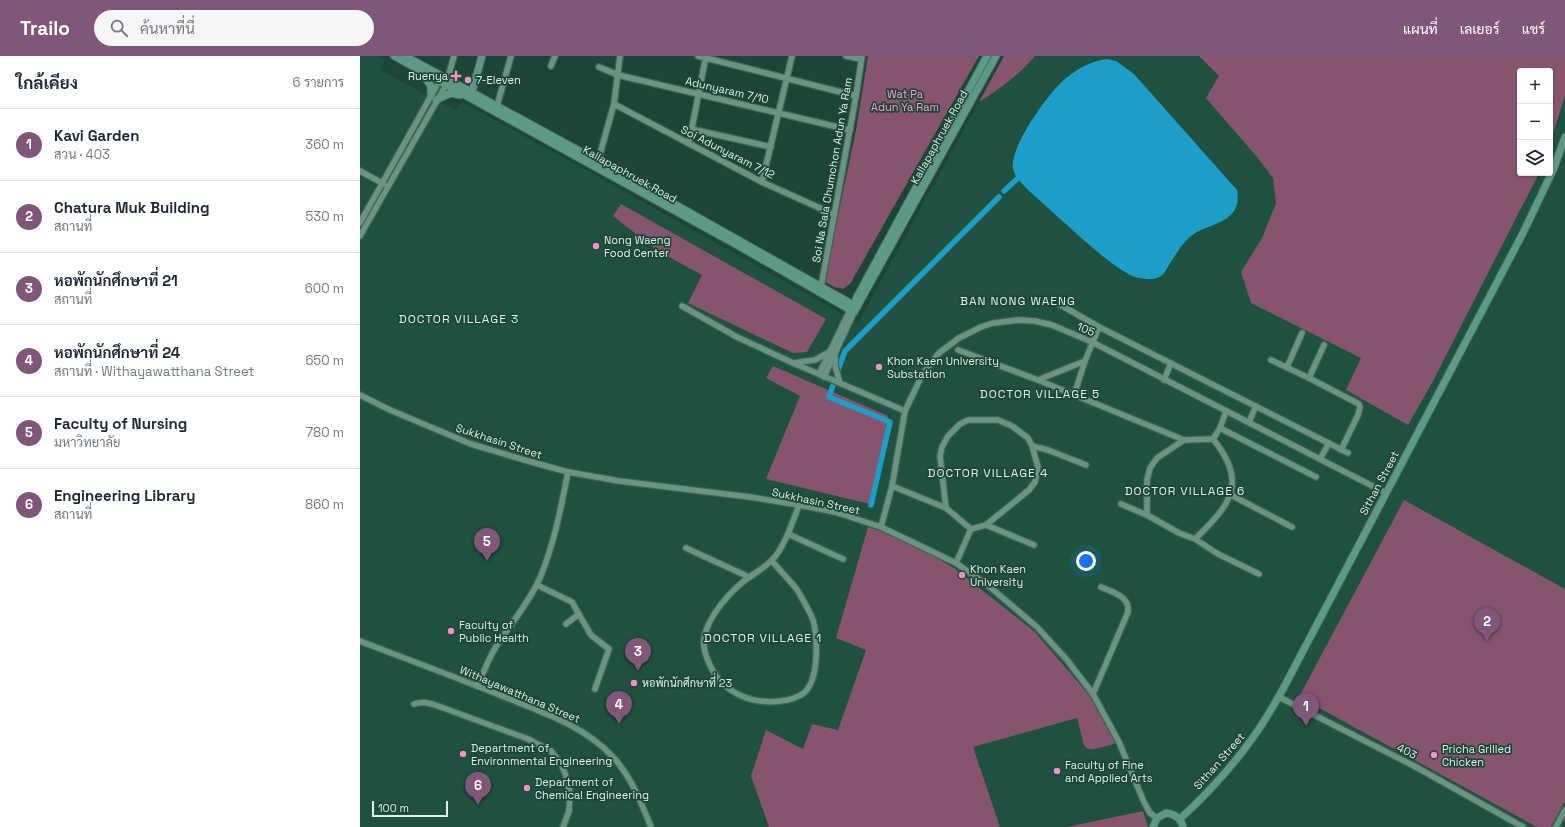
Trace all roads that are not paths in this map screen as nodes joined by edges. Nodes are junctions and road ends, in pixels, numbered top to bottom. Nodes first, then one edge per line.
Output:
1 (394, 56) edge
2 (454, 56) edge
3 (482, 56) edge
4 (511, 56) edge
5 (555, 56) edge
6 (620, 56) edge
7 (698, 56) edge
8 (792, 56) edge
9 (846, 56) edge
10 (409, 57) edge
11 (706, 57) edge
12 (986, 57) edge
13 (862, 58) edge
14 (994, 59) edge
15 (551, 66) dead end
16 (599, 67) dead end
17 (418, 69) junction
18 (618, 75) junction
19 (787, 78) junction
20 (444, 80) junction
21 (472, 92) junction
22 (699, 94) junction
23 (856, 96) junction
24 (434, 97) junction
25 (614, 104) junction
26 (483, 105) junction
27 (497, 106) junction
28 (779, 112) junction
29 (692, 129) junction
30 (850, 130) junction
31 (1565, 137) edge
32 (689, 143) junction
33 (771, 147) junction
34 (598, 161) junction
35 (360, 171) edge
36 (762, 182) junction
37 (382, 183) junction
38 (388, 186) junction
39 (833, 214) junction
40 (360, 223) edge
41 (360, 236) edge
42 (821, 287) junction
43 (1059, 304) dead end
44 (682, 306) dead end
45 (853, 308) junction
46 (1099, 327) junction
47 (1302, 333) dead end
48 (1092, 342) junction
49 (1324, 345) dead end
50 (958, 350) dead end
51 (834, 352) junction
52 (1271, 360) dead end
53 (1085, 361) junction
54 (793, 363) junction
55 (1171, 363) junction
56 (1287, 367) junction
57 (822, 375) junction
58 (1309, 378) junction
59 (1038, 380) junction
60 (1164, 380) junction
61 (840, 383) junction
62 (1074, 395) junction
63 (360, 396) edge
64 (1256, 406) junction
65 (905, 411) junction
66 (1226, 411) junction
67 (1249, 422) junction
68 (1220, 428) junction
69 (1213, 439) junction
70 (1184, 440) junction
71 (1329, 443) junction
72 (1032, 446) junction
73 (1341, 450) junction
74 (1348, 453) dead end
75 (1320, 459) junction
76 (1086, 465) dead end
77 (568, 472) junction
78 (1316, 477) dead end
79 (892, 486) junction
80 (1386, 493) junction
81 (1231, 495) junction
82 (1121, 504) dead end
83 (799, 505) junction
84 (946, 508) junction
85 (1147, 515) junction
86 (986, 525) junction
87 (881, 527) junction
88 (1292, 527) dead end
89 (971, 529) junction
90 (788, 534) junction
91 (1195, 539) junction
92 (1034, 545) dead end
93 (686, 548) dead end
94 (844, 559) dead end
95 (772, 561) junction
96 (956, 563) junction
97 (1260, 574) dead end
98 (749, 577) junction
99 (537, 584) junction
100 (1100, 588) dead end
101 (579, 614) junction
102 (566, 624) dead end
103 (360, 641) edge
104 (478, 686) junction
105 (595, 689) dead end
106 (1093, 694) junction
107 (1279, 697) junction
108 (414, 704) dead end
109 (1565, 810) edge
110 (1157, 818) junction
111 (1180, 819) junction
112 (563, 827) edge
113 (651, 827) edge
114 (1154, 827) edge
115 (1183, 827) edge
116 (1523, 827) edge
117 (1556, 827) edge

1 - 17 main road, Kallapaphruek Road
2 - 20 street
3 - 21 main road
4 - 27 street
5 - 15 street
6 - 18 street
7 - 11 street
8 - 19 street
9 - 13 street
10 - 20 main road, Kallapaphruek Road
11 - 19 street
11 - 22 street
12 - 14 main road
12 - 45 main road, Kallapaphruek Road
13 - 23 street, Soi Na Sala Chumchon Adun Ya Ram
14 - 45 main road, Kallapaphruek Road
16 - 18 street, Adunyaram 7/10
17 - 20 main road, Kallapaphruek Road
17 - 24 main road
18 - 22 street, Adunyaram 7/10
18 - 25 street
19 - 23 street
19 - 28 street
20 - 21 main road, Kallapaphruek Road
20 - 24 street
20 - 26 main road, Kallapaphruek Road
21 - 27 main road, Kallapaphruek Road
22 - 28 street, Adunyaram 7/10
22 - 29 street
23 - 30 street, Soi Na Sala Chumchon Adun Ya Ram
24 - 26 main road
24 - 37 street
24 - 38 street
25 - 32 street, Soi Adunyaram 7/12
25 - 34 street
26 - 45 main road, Kallapaphruek Road
27 - 34 main road, Kallapaphruek Road
28 - 30 street, Adunyaram 7/10
28 - 33 street
29 - 32 street
29 - 33 street
30 - 39 street, Soi Na Sala Chumchon Adun Ya Ram
31 - 80 main road, Sithan Street
32 - 36 street, Soi Adunyaram 7/12
33 - 36 street
34 - 42 main road, Kallapaphruek Road
35 - 37 street
36 - 39 street, Soi Adunyaram 7/12
37 - 38 street
37 - 40 street
38 - 41 street
39 - 42 street, Soi Na Sala Chumchon Adun Ya Ram
42 - 45 main road, Kallapaphruek Road
43 - 46 street
44 - 54 street
45 - 51 street
46 - 48 street
46 - 55 street
47 - 56 street
48 - 53 street
48 - 60 street, 105
48 - 65 street, 105
49 - 58 street
50 - 59 street
51 - 54 street
51 - 57 street
51 - 61 street
52 - 56 street
53 - 59 street
53 - 62 street
54 - 57 street
55 - 60 street
55 - 64 street
56 - 58 street
57 - 61 street
58 - 73 street
59 - 62 street
60 - 66 street, 105
61 - 65 street
62 - 70 street
63 - 77 street, Sukkhasin Street
64 - 67 street
64 - 71 street
65 - 79 street, 105
66 - 67 street, 105
66 - 68 street
67 - 75 street, 105
68 - 69 street
68 - 78 street
69 - 70 street
69 - 81 street
70 - 85 street
71 - 73 street
71 - 75 street
72 - 76 street
72 - 84 street
72 - 86 street
73 - 74 street
75 - 80 street, 105
77 - 83 street, Sukkhasin Street
77 - 99 street
79 - 84 street
79 - 87 street, 105
80 - 107 main road, Sithan Street
81 - 88 street
81 - 91 street
82 - 85 street
83 - 87 street, Sukkhasin Street
83 - 90 street
84 - 89 street
85 - 91 street
86 - 89 street
86 - 92 street
87 - 96 street, Sukkhasin Street
89 - 96 street
90 - 94 street
90 - 95 street
91 - 97 street
93 - 98 street
95 - 98 street
95 - 98 street
96 - 106 street, Sukkhasin Street
99 - 101 street
99 - 104 street
100 - 106 street
101 - 102 street
101 - 105 street
103 - 104 street, Withayawatthana Street
104 - 113 street, Withayawatthana Street
106 - 110 street, Sukkhasin Street
107 - 111 main road, Sithan Street
107 - 116 street, 403
108 - 112 street
109 - 117 street
110 - 111 main road
110 - 114 main road
111 - 115 main road

